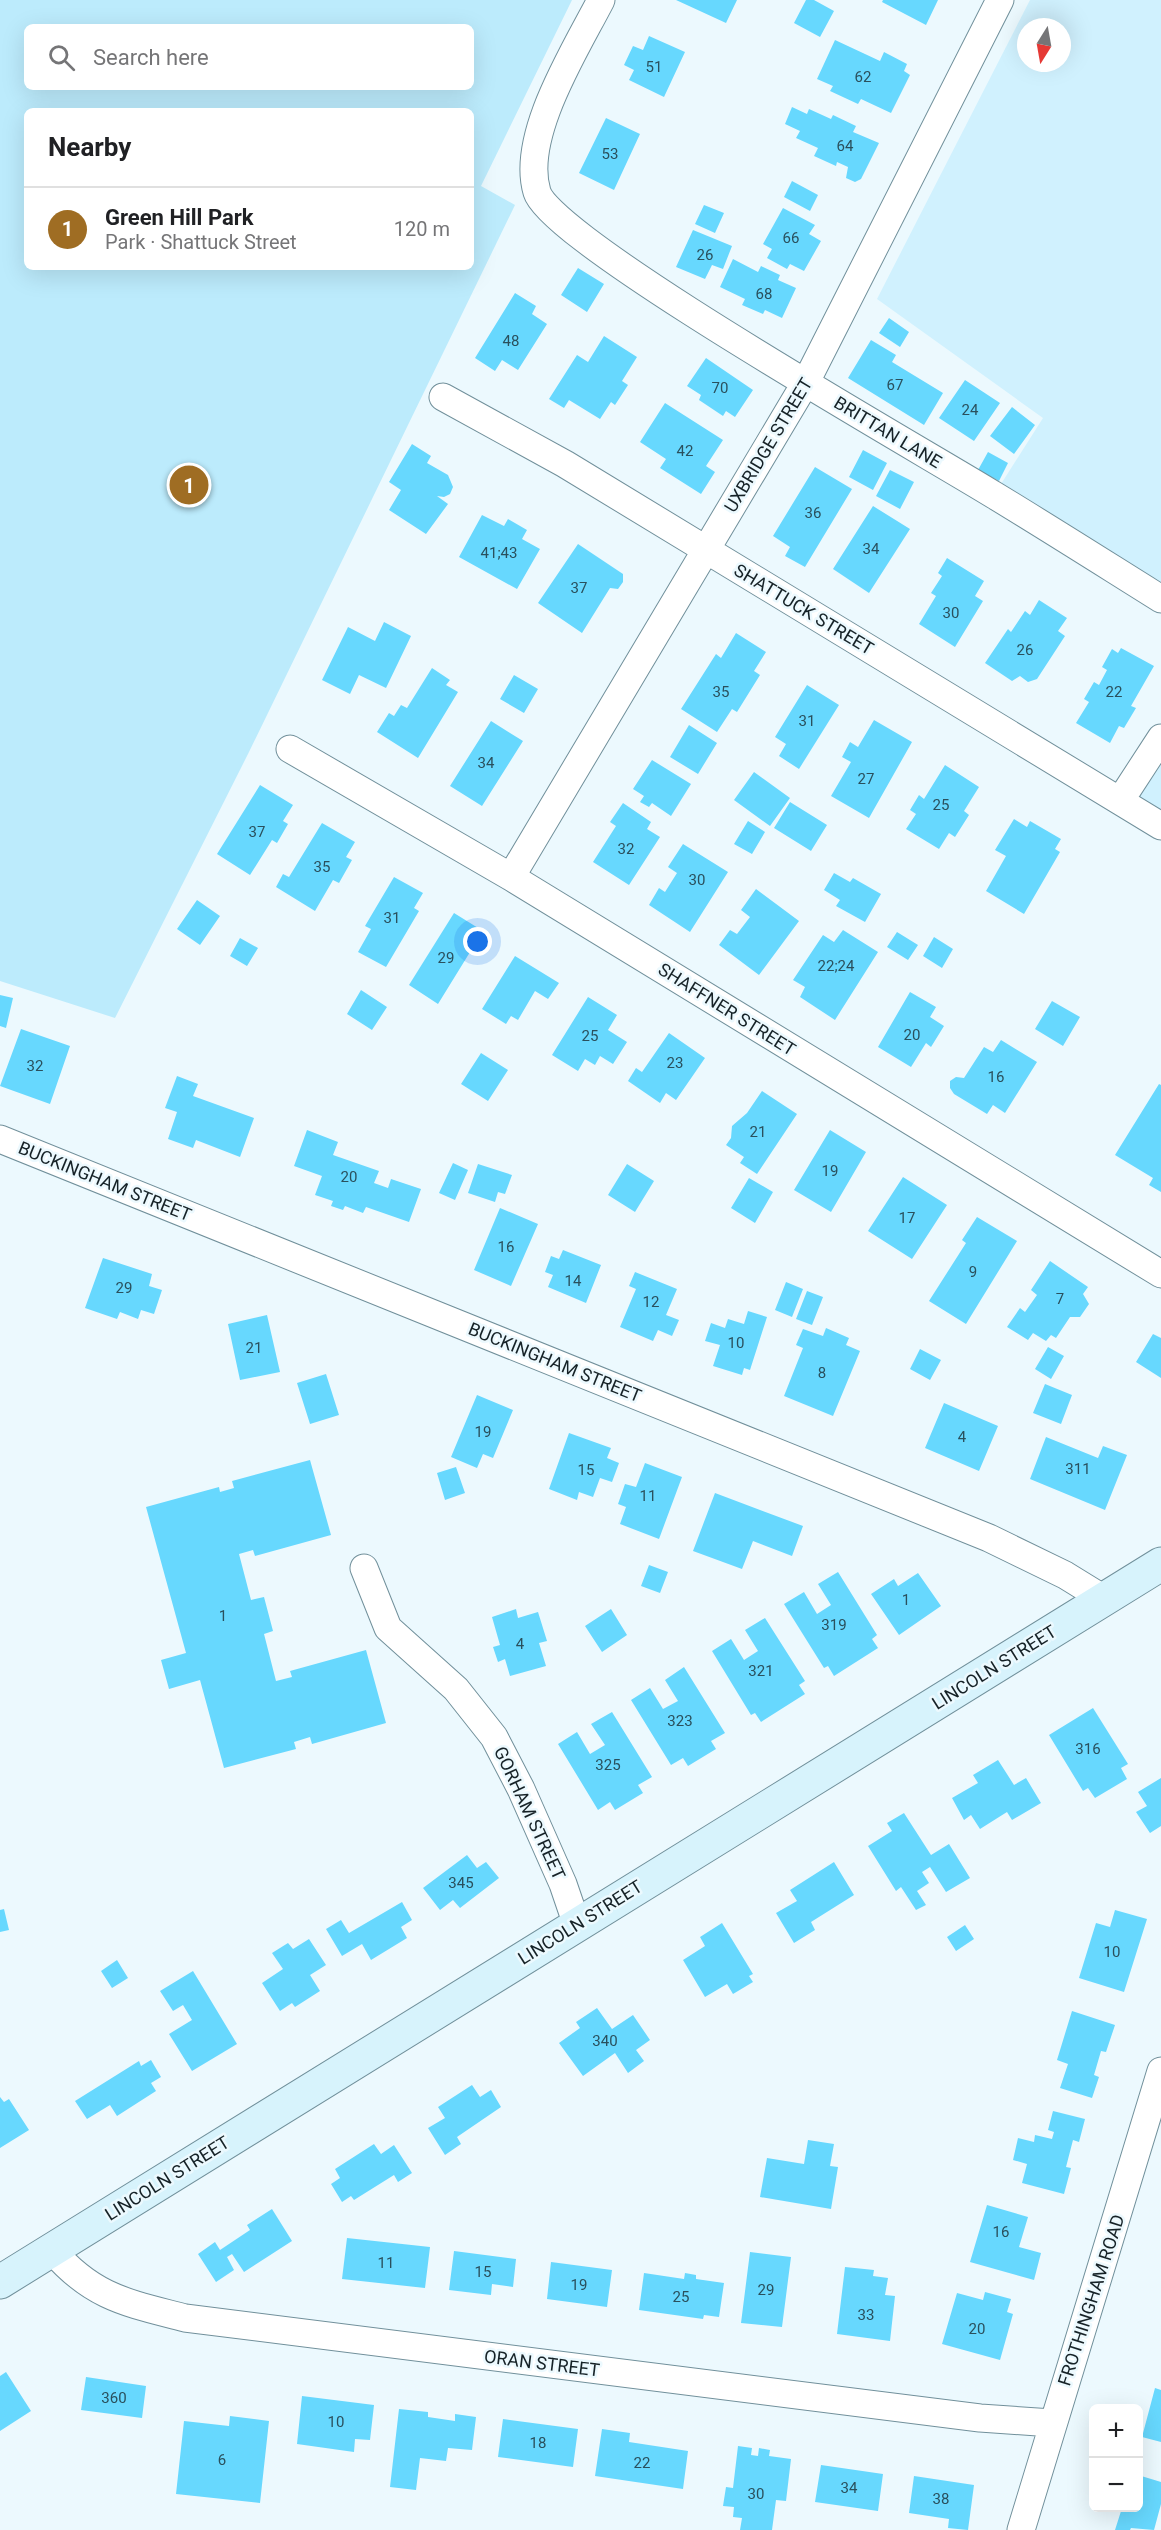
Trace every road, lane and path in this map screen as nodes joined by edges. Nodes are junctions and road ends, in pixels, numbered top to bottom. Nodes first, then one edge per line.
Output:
1 (601, 0) edge
2 (1000, 0) edge
3 (806, 382) junction
4 (443, 397) dead end
5 (705, 550) junction
6 (1161, 599) edge
7 (1161, 738) edge
8 (290, 749) dead end
9 (1120, 801) junction
10 (1161, 826) edge
11 (511, 877) junction
12 (0, 1139) edge
13 (1161, 1274) edge
14 (1161, 1564) edge
15 (364, 1568) dead end
16 (1104, 1599) junction
17 (577, 1925) junction
18 (1161, 2071) edge
19 (52, 2250) junction
20 (0, 2282) edge
21 (1052, 2423) junction
22 (1021, 2530) edge

1 - 3 street, BRITTAN LANE
2 - 3 street, UXBRIDGE STREET
3 - 5 street, UXBRIDGE STREET
3 - 6 street, BRITTAN LANE
4 - 5 street, SHATTUCK STREET
5 - 9 street, SHATTUCK STREET
5 - 11 street, UXBRIDGE STREET
7 - 9 street
8 - 11 street, SHAFFNER STREET
9 - 10 street, SHATTUCK STREET
11 - 13 street, SHAFFNER STREET
12 - 16 street, BUCKINGHAM STREET
14 - 16 main road, LINCOLN STREET
15 - 17 street, GORHAM STREET
16 - 17 main road, LINCOLN STREET
17 - 19 main road, LINCOLN STREET
18 - 21 street, FROTHINGHAM ROAD
19 - 20 main road, LINCOLN STREET
19 - 21 street, ORAN STREET
21 - 22 street, FROTHINGHAM ROAD

